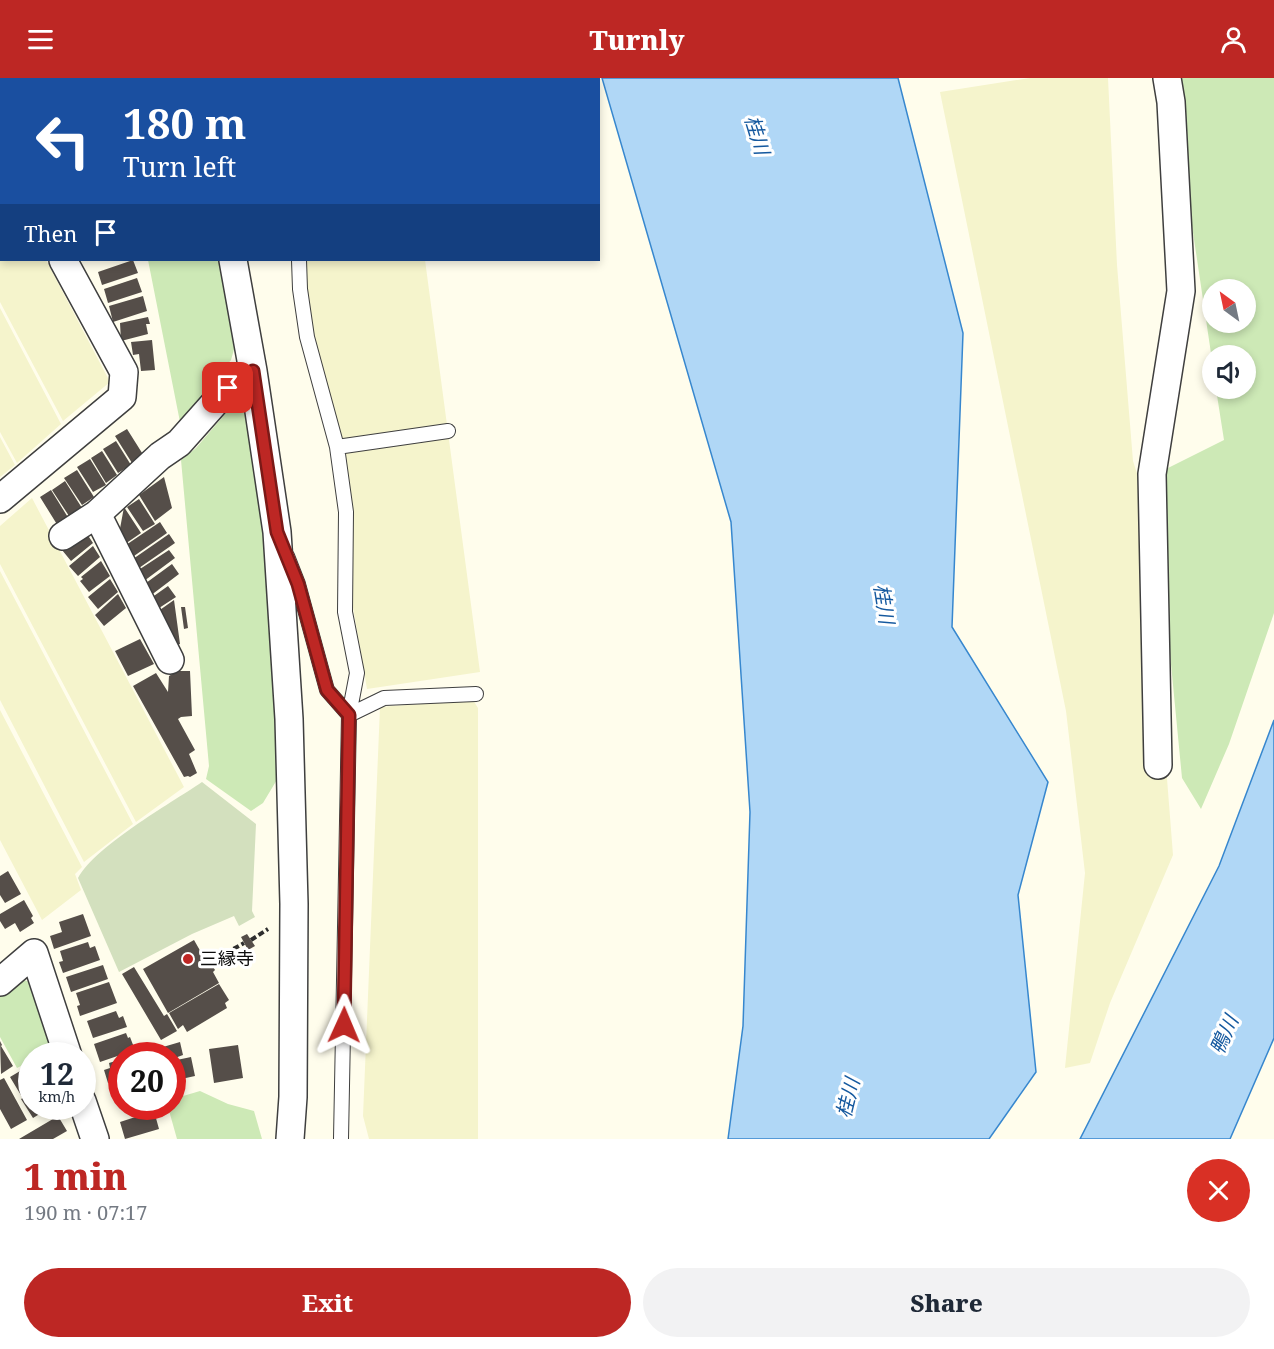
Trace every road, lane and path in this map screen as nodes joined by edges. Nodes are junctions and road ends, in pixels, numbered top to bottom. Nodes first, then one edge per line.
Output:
1 (1167, 78) edge
2 (64, 261) edge
3 (233, 261) edge
4 (299, 261) edge
5 (253, 371) junction
6 (448, 431) dead end
7 (337, 447) junction
8 (0, 499) edge
9 (98, 514) junction
10 (277, 532) junction
11 (63, 536) dead end
12 (170, 660) dead end
13 (476, 694) dead end
14 (349, 715) junction
15 (1158, 765) dead end
16 (274, 926) dead end
17 (251, 940) dead end
18 (244, 944) dead end
19 (210, 962) dead end
20 (4, 969) edge
21 (63, 1042) edge
22 (88, 1120) edge
23 (95, 1139) edge
24 (290, 1139) edge
25 (341, 1139) edge

1 - 15 street
2 - 8 street
3 - 5 street
4 - 7 lane
5 - 9 street
5 - 10 street
6 - 7 lane
7 - 14 lane
9 - 11 street
9 - 12 street
10 - 14 lane
10 - 24 street
13 - 14 lane
14 - 25 lane
16 - 17 path
18 - 19 path
20 - 21 street
22 - 23 street

